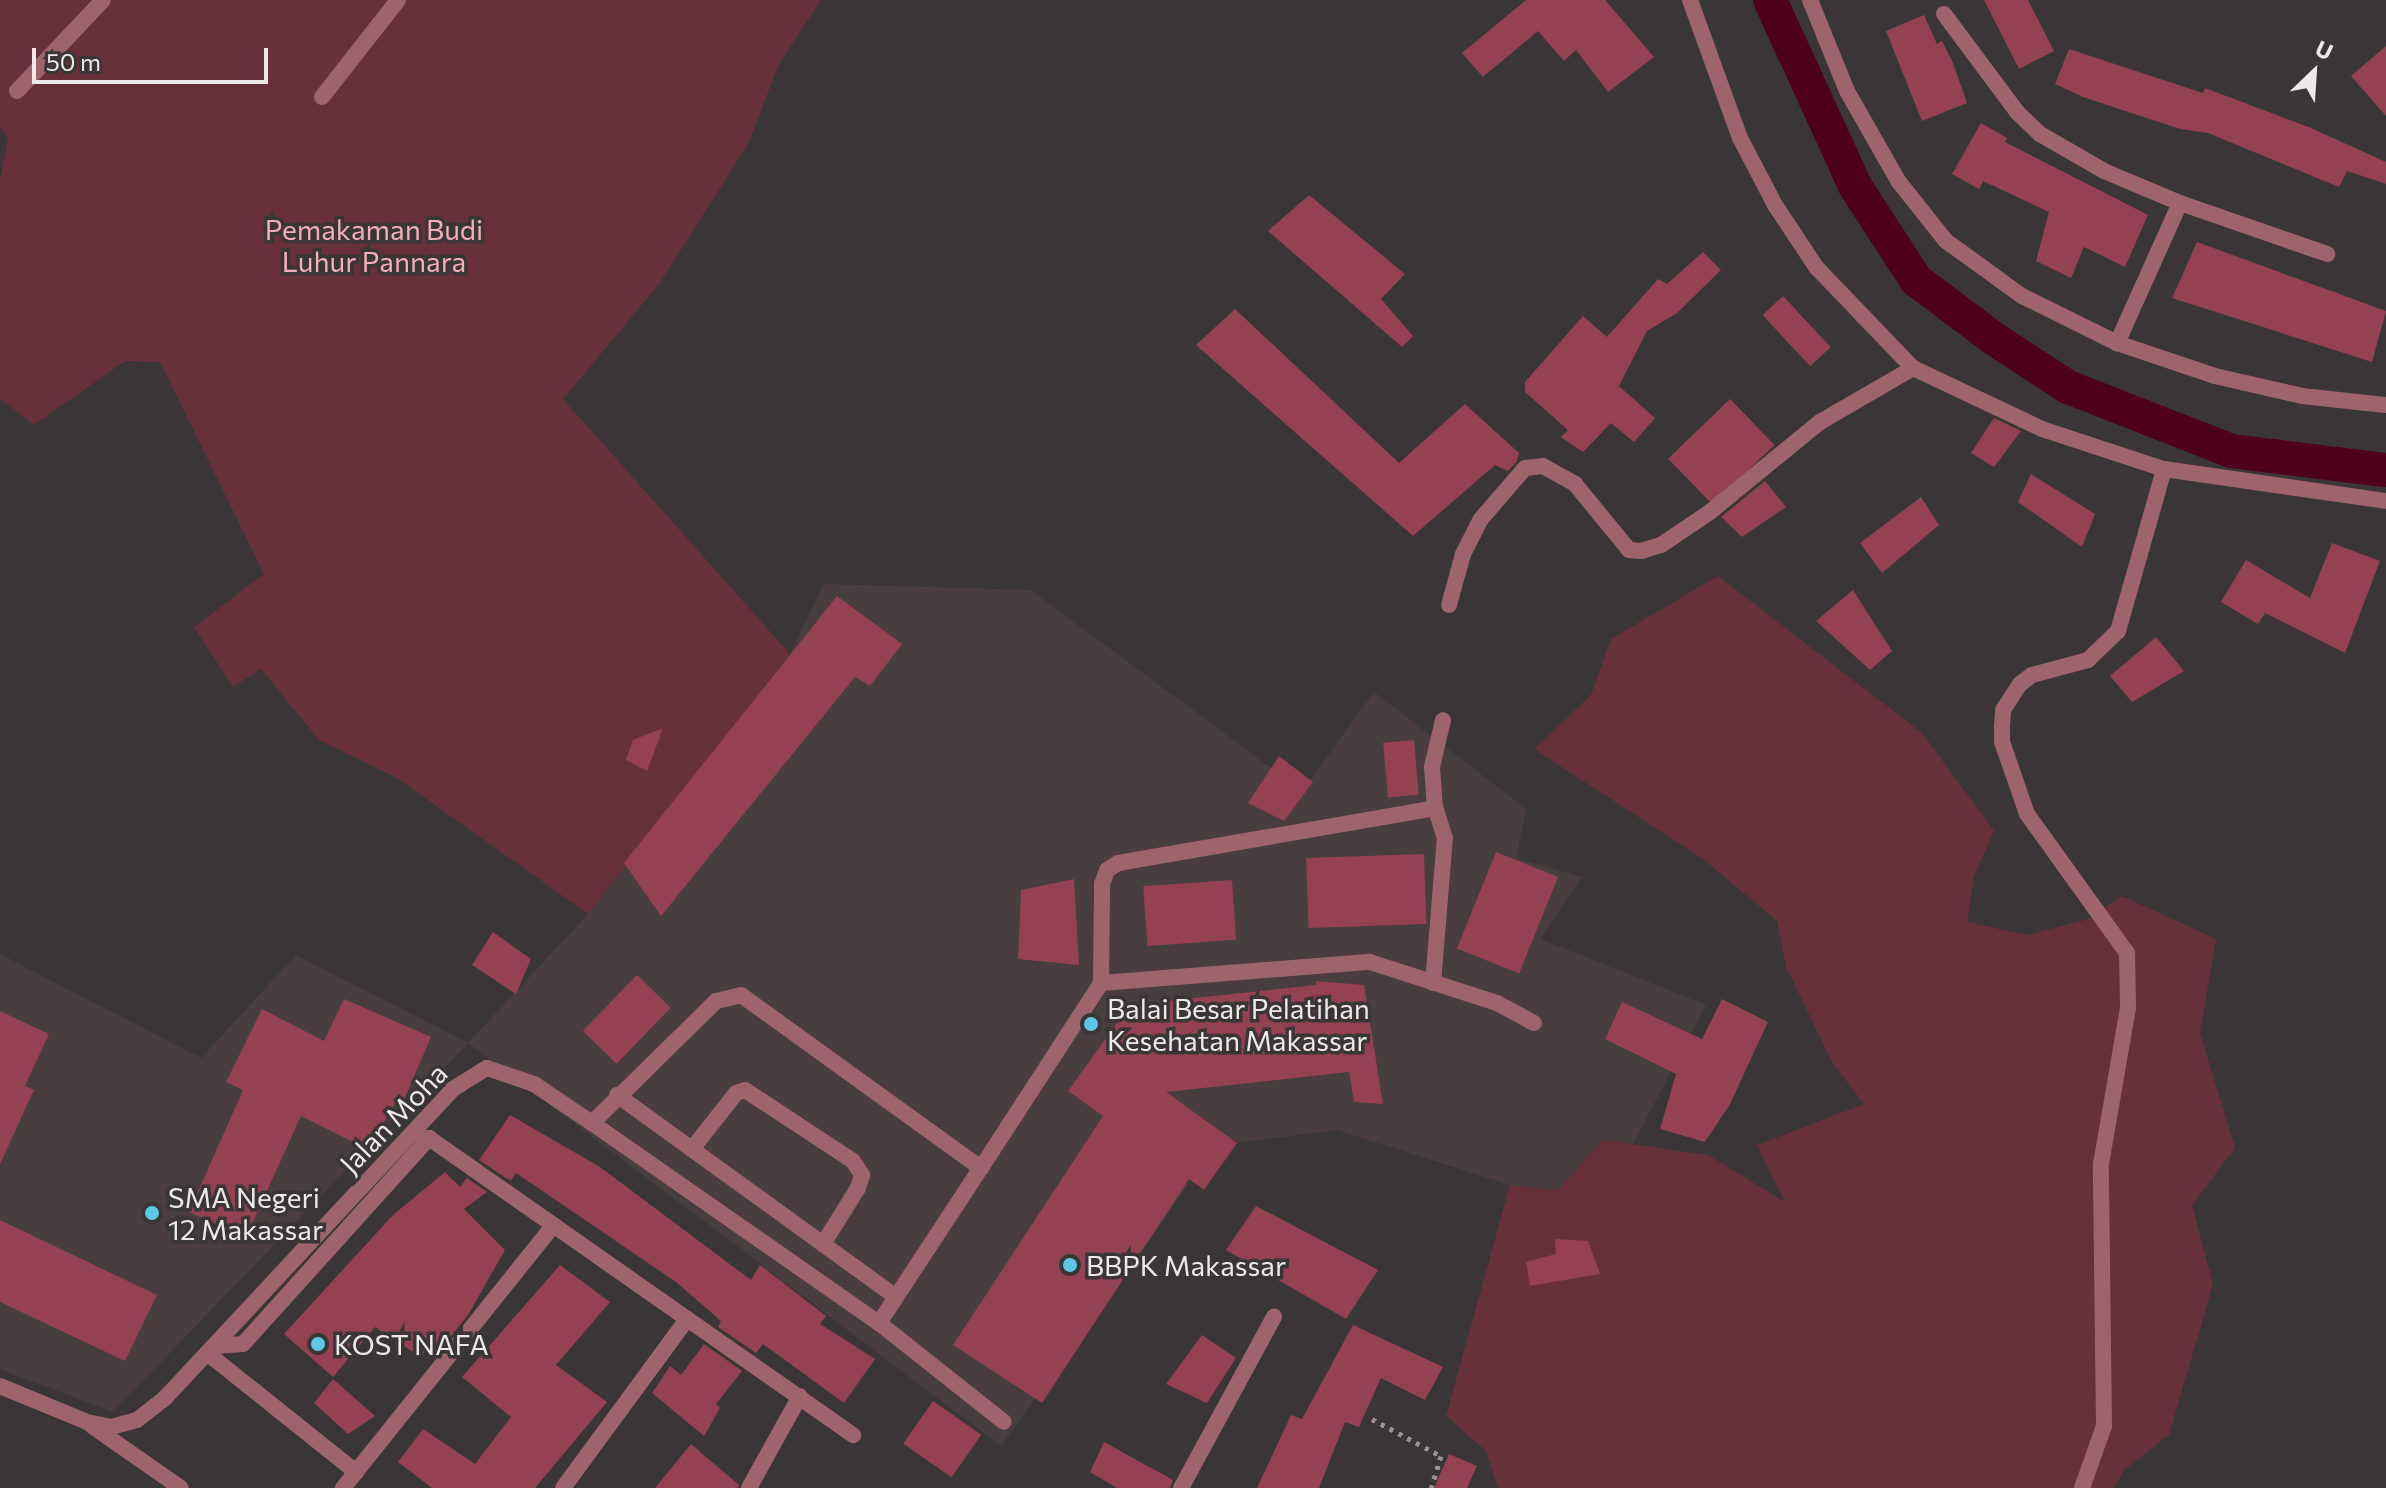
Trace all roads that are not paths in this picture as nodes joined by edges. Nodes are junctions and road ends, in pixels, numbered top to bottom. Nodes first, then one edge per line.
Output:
1 (103, 0) edge
2 (398, 0) edge
3 (1690, 0) edge
4 (1810, 0) edge
5 (1944, 14) dead end
6 (17, 91) dead end
7 (322, 97) dead end
8 (2180, 203) junction
9 (2327, 254) dead end
10 (2117, 343) junction
11 (1913, 368) junction
12 (2386, 405) edge
13 (2164, 469) junction
14 (2386, 501) edge
15 (1449, 605) dead end
16 (1443, 720) dead end
17 (1435, 808) junction
18 (1101, 983) junction
19 (1433, 983) junction
20 (1534, 1023) dead end
21 (617, 1095) junction
22 (592, 1123) junction
23 (692, 1149) junction
24 (981, 1168) junction
25 (554, 1225) junction
26 (823, 1244) junction
27 (896, 1297) junction
28 (1274, 1317) dead end
29 (687, 1319) junction
30 (879, 1323) junction
31 (211, 1349) junction
32 (0, 1386) edge
33 (800, 1396) junction
34 (87, 1422) junction
35 (1004, 1422) dead end
36 (853, 1435) dead end
37 (356, 1472) junction
38 (181, 1488) edge
39 (343, 1488) edge
40 (563, 1488) edge
41 (749, 1488) edge
42 (1181, 1488) edge
43 (2082, 1488) edge

1 - 6 street
2 - 7 street
3 - 11 street
4 - 10 street
5 - 8 street
8 - 9 street
8 - 10 street
10 - 12 street
11 - 13 street
11 - 15 street
13 - 14 street
13 - 43 street
16 - 17 street
17 - 18 street
17 - 19 street
18 - 19 street
18 - 24 street
19 - 20 street
21 - 22 street
21 - 23 street
21 - 24 street
22 - 30 street, Jalan Moha
22 - 31 street, Jalan Moha
23 - 26 street
23 - 26 street
24 - 27 street
25 - 29 street
25 - 31 street
25 - 37 street
26 - 27 street
27 - 30 street
28 - 42 street
29 - 33 street
29 - 40 street
30 - 35 street, Jalan Moha
31 - 34 street, Jalan Moha
31 - 37 street
32 - 34 street, Jalan Moha
33 - 36 street
33 - 41 street
34 - 38 street
37 - 39 street

